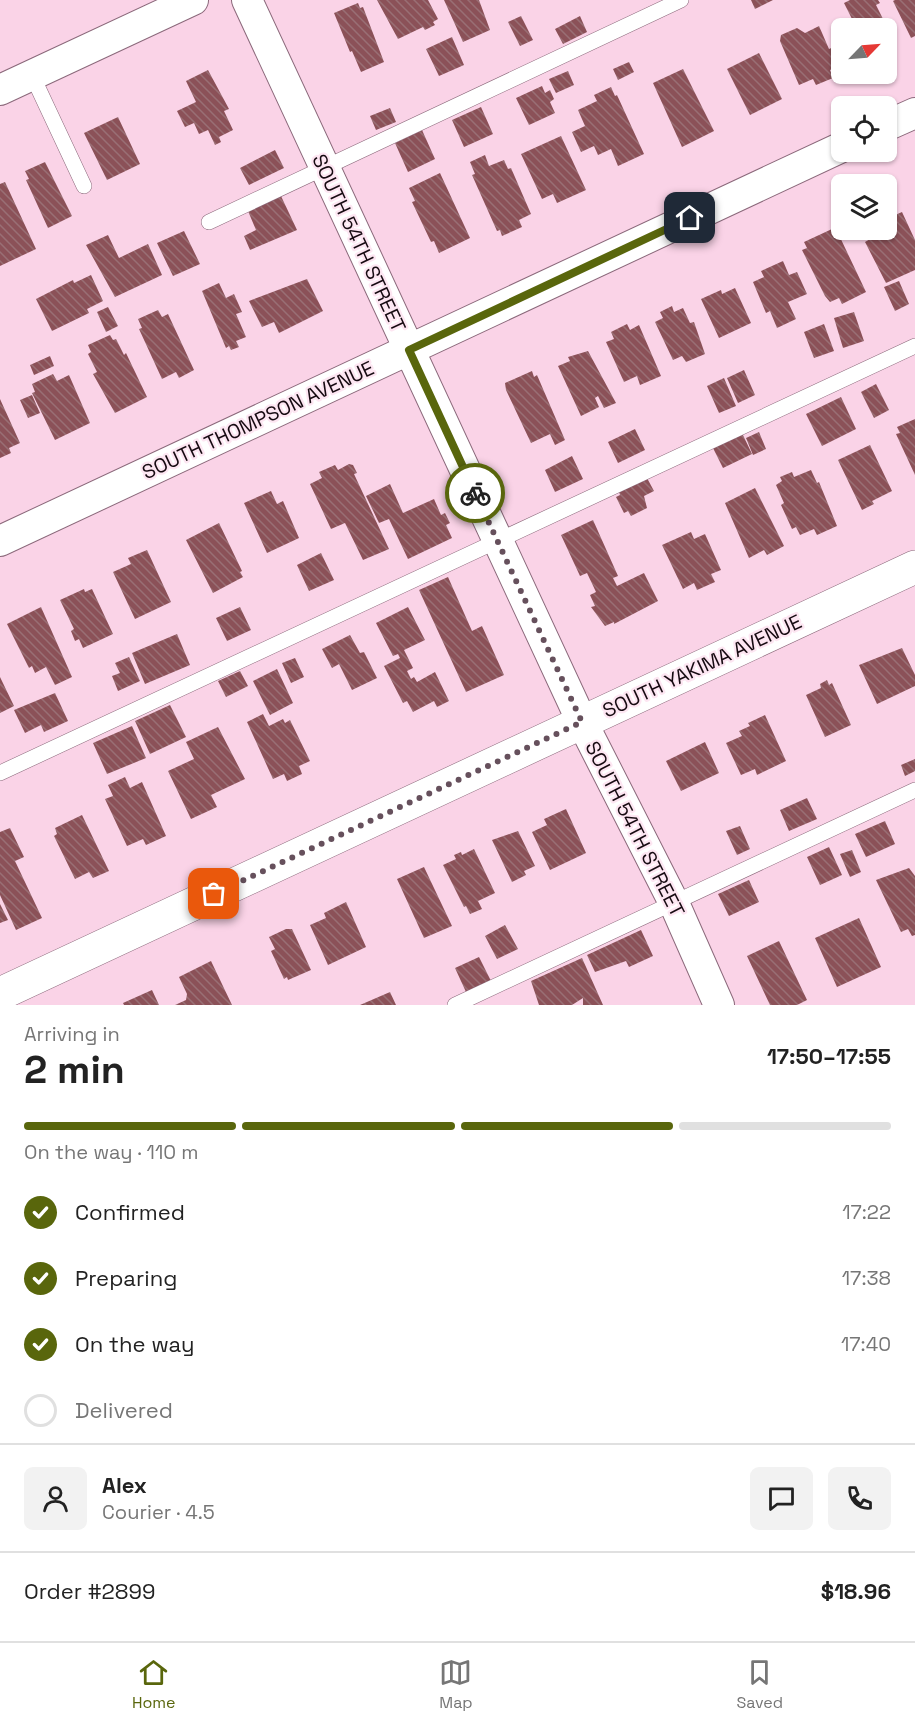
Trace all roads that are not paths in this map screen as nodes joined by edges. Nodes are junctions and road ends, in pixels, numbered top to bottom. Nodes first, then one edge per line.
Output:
1 (193, 0) edge
2 (247, 0) edge
3 (681, 0) edge
4 (32, 75) junction
5 (0, 90) edge
6 (915, 113) edge
7 (897, 121) edge
8 (831, 152) edge
9 (324, 167) junction
10 (84, 186) dead end
11 (209, 222) dead end
12 (915, 346) edge
13 (409, 350) junction
14 (0, 541) edge
15 (498, 542) junction
16 (915, 567) edge
17 (582, 722) junction
18 (0, 773) edge
19 (915, 790) edge
20 (674, 903) junction
21 (0, 994) edge
22 (455, 1005) edge
23 (719, 1005) edge

1 - 4 street
2 - 9 street, SOUTH 54TH STREET
3 - 9 lane
4 - 5 street
4 - 10 lane
6 - 7 street
8 - 13 street, SOUTH THOMPSON AVENUE
9 - 11 lane
9 - 13 street, SOUTH 54TH STREET
12 - 15 lane
13 - 14 street, SOUTH THOMPSON AVENUE
13 - 15 street, SOUTH 54TH STREET
15 - 17 street, SOUTH 54TH STREET
15 - 18 lane
16 - 17 main road, SOUTH YAKIMA AVENUE
17 - 20 street, SOUTH 54TH STREET
17 - 21 main road, SOUTH YAKIMA AVENUE
19 - 20 lane
20 - 22 lane
20 - 23 street, SOUTH 54TH STREET

